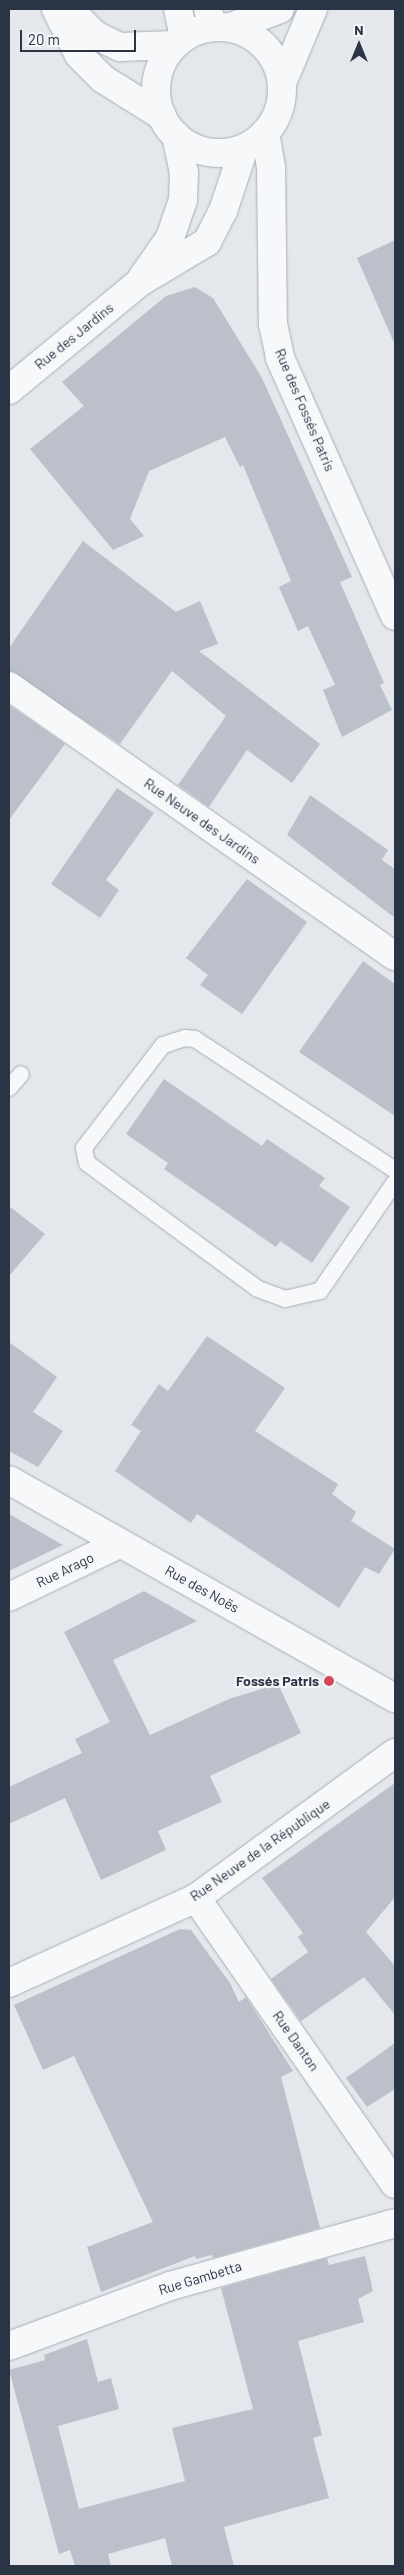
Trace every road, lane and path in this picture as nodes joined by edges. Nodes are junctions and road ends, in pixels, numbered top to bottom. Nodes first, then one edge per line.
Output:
1 (56, 9) edge
2 (69, 9) edge
3 (178, 9) edge
4 (280, 9) edge
5 (313, 9) edge
6 (217, 21) edge
7 (179, 41) junction
8 (282, 83) junction
9 (169, 126) junction
10 (255, 140) junction
11 (140, 282) junction
12 (9, 390) edge
13 (395, 616) edge
14 (9, 686) edge
15 (395, 956) edge
16 (21, 1074) dead end
17 (9, 1088) edge
18 (395, 1170) edge
19 (395, 1182) edge
20 (9, 1480) edge
21 (121, 1544) junction
22 (9, 1597) edge
23 (395, 1698) edge
24 (395, 1753) edge
25 (196, 1898) junction
26 (9, 1983) edge
27 (395, 2184) edge
28 (395, 2223) edge
29 (9, 2346) edge

1 - 9 street
2 - 7 street
3 - 7 street
4 - 6 street
5 - 8 street
6 - 7 street
6 - 8 street
7 - 9 street
8 - 10 street
9 - 10 street
9 - 11 street, Rue des Jardins
10 - 11 street, Rue des Jardins
10 - 13 street, Rue des Fossés Patris
11 - 12 street, Rue des Jardins
14 - 15 street, Rue Neuve des Jardins
16 - 17 lane
18 - 19 lane
20 - 21 street, Rue des Noës
21 - 22 street, Rue Arago
21 - 23 street, Rue des Noës
24 - 25 street, Rue Neuve de la République
25 - 26 street, Rue Neuve de la République
25 - 27 street, Rue Danton
28 - 29 street, Rue Gambetta

